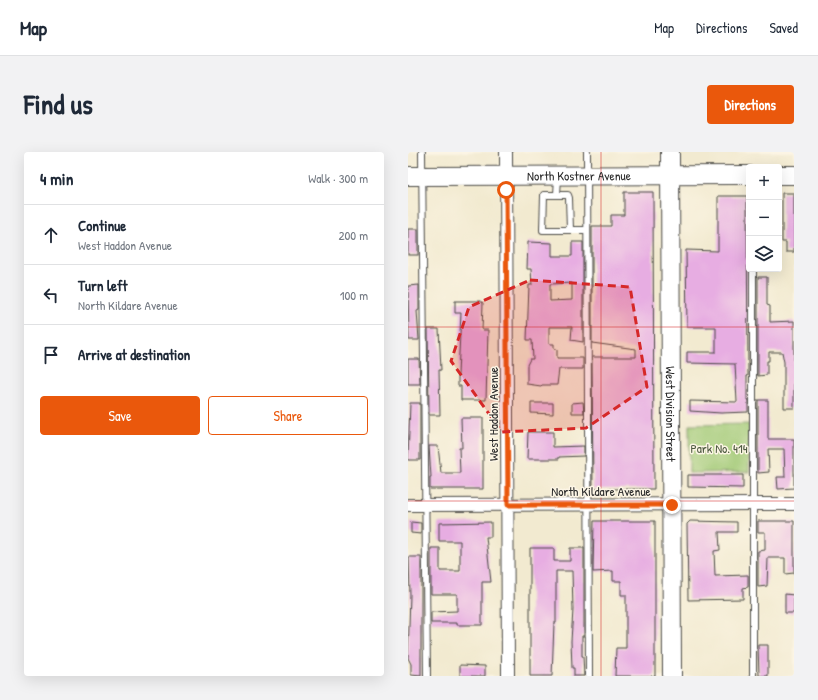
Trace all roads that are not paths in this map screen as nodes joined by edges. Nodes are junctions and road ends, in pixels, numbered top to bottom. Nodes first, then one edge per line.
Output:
1 (422, 152) edge
2 (506, 152) edge
3 (587, 152) edge
4 (670, 152) edge
5 (587, 175) junction
6 (670, 175) junction
7 (746, 175) edge
8 (782, 175) edge
9 (794, 175) edge
10 (415, 176) edge
11 (506, 176) junction
12 (558, 176) junction
13 (557, 195) junction
14 (570, 230) junction
15 (587, 230) junction
16 (753, 272) edge
17 (753, 504) junction
18 (794, 504) edge
19 (408, 505) edge
20 (426, 505) junction
21 (508, 505) junction
22 (589, 505) junction
23 (672, 505) junction
24 (428, 676) edge
25 (508, 676) edge
26 (589, 676) edge
27 (672, 676) edge
28 (753, 676) edge

1 - 10 lane
2 - 11 street, West Haddon Avenue
3 - 5 lane
4 - 6 main road, West Division Street
5 - 6 main road, North Kostner Avenue
5 - 12 main road, North Kostner Avenue
5 - 15 lane
6 - 7 main road, North Kostner Avenue
6 - 23 main road, West Division Street
8 - 9 main road
10 - 11 main road, North Kostner Avenue
10 - 20 lane
11 - 12 main road, North Kostner Avenue
11 - 21 street, West Haddon Avenue
12 - 13 lane
13 - 14 lane
13 - 14 lane
14 - 15 lane
15 - 22 lane
16 - 17 lane
17 - 18 street, North Kildare Avenue
17 - 23 street, North Kildare Avenue
17 - 28 lane
19 - 20 street, North Kildare Avenue
20 - 21 street, North Kildare Avenue
20 - 24 lane
21 - 22 street, North Kildare Avenue
21 - 25 street, West Haddon Avenue
22 - 23 street, North Kildare Avenue
22 - 26 lane
23 - 27 main road, West Division Street

